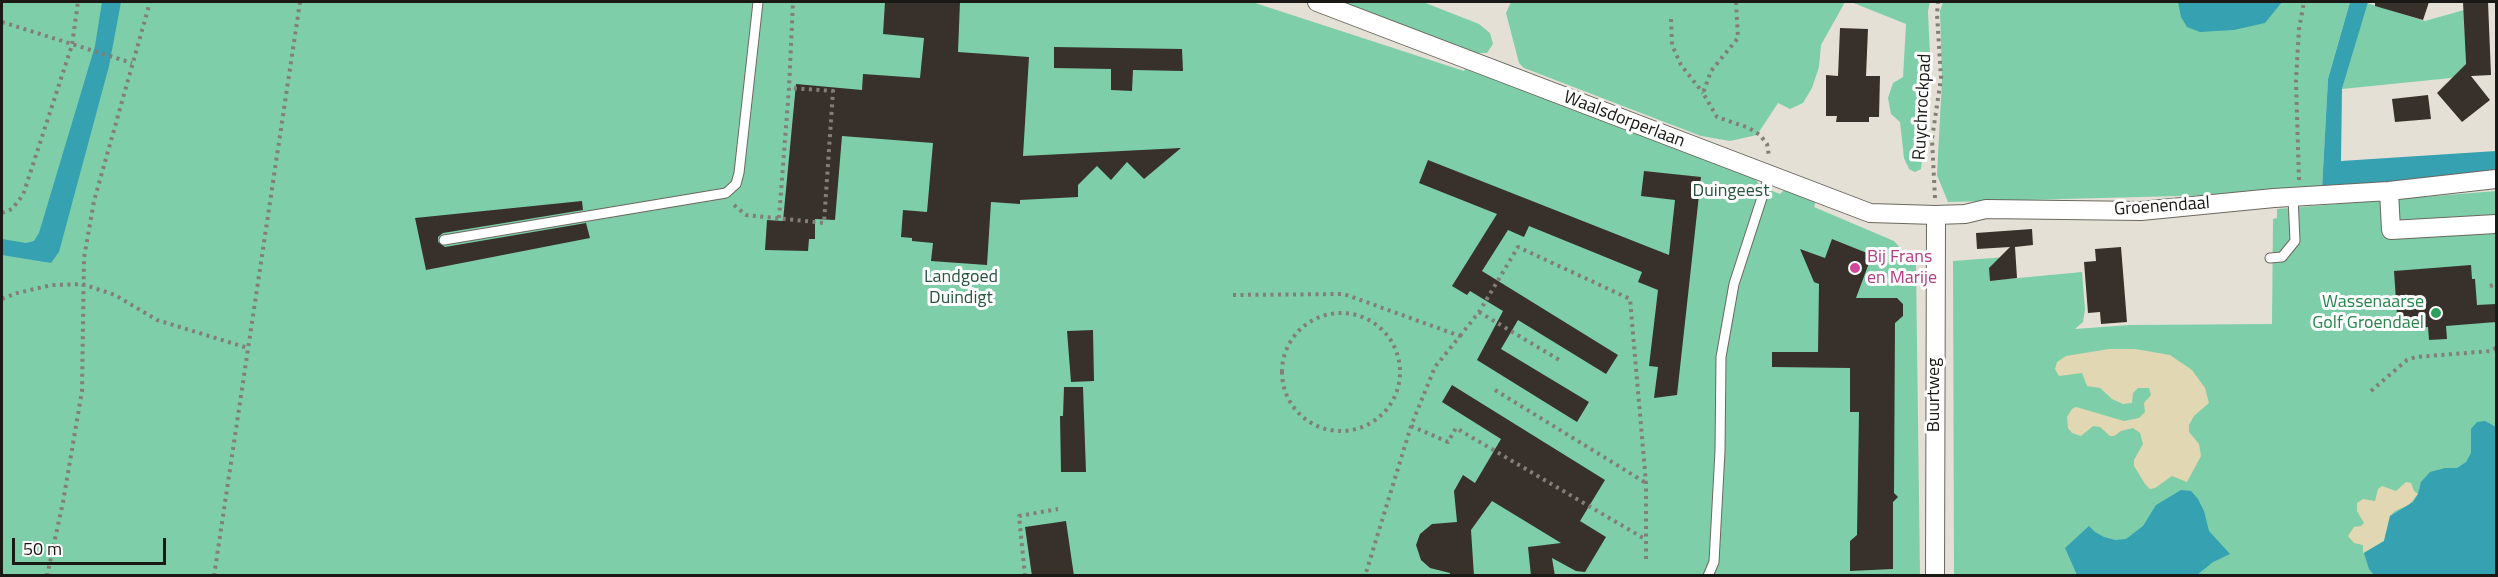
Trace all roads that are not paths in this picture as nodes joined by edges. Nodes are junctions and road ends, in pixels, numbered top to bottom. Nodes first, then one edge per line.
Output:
1 (758, 2) edge
2 (1317, 2) edge
3 (1766, 174) junction
4 (2496, 179) edge
5 (2389, 191) junction
6 (2296, 197) junction
7 (1936, 215) junction
8 (2496, 224) edge
9 (444, 240) dead end
10 (2270, 258) dead end
11 (1708, 576) edge
12 (1935, 576) edge

1 - 9 lane
2 - 3 street, Waalsdorperlaan
3 - 7 street, Waalsdorperlaan
3 - 11 lane
4 - 5 street, Groenendaal
5 - 6 street, Groenendaal
5 - 8 street
6 - 7 street, Groenendaal
6 - 10 lane
7 - 12 street, Buurtweg

